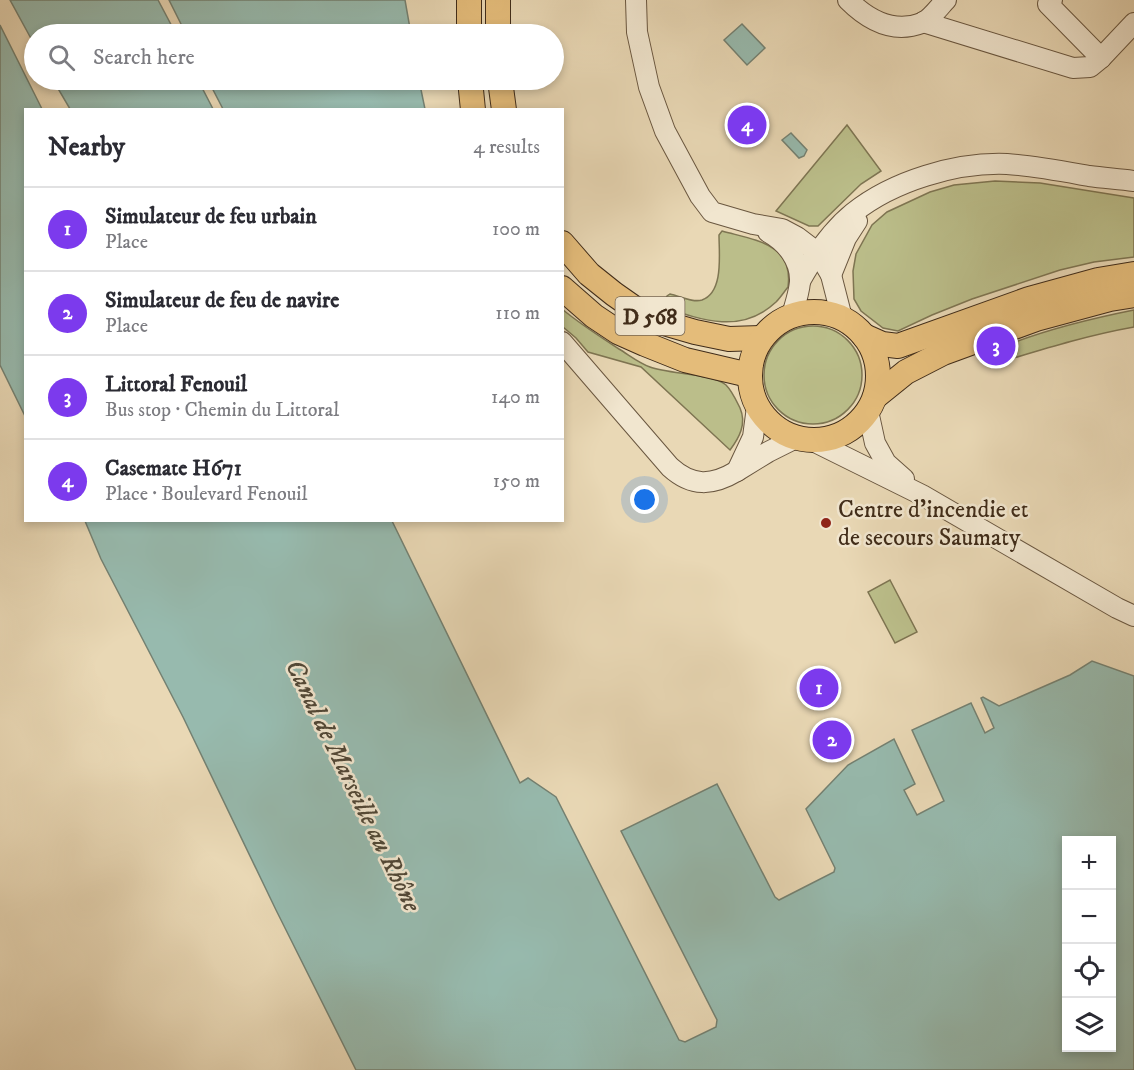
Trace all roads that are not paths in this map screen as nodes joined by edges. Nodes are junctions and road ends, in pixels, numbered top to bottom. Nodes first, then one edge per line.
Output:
1 (469, 0) edge
2 (498, 0) edge
3 (636, 0) edge
4 (848, 0) edge
5 (946, 0) edge
6 (1052, 0) edge
7 (923, 22) junction
8 (1134, 23) edge
9 (469, 24) edge
10 (498, 24) edge
11 (1101, 58) junction
12 (471, 90) edge
13 (501, 90) edge
14 (473, 108) edge
15 (504, 108) edge
16 (1134, 180) edge
17 (871, 202) junction
18 (753, 224) junction
19 (564, 245) edge
20 (818, 253) junction
21 (1134, 274) edge
22 (831, 275) junction
23 (800, 281) junction
24 (564, 290) edge
25 (1134, 296) edge
26 (792, 315) junction
27 (842, 318) junction
28 (864, 336) junction
29 (761, 338) junction
30 (564, 344) edge
31 (749, 375) junction
32 (872, 404) junction
33 (757, 407) junction
34 (804, 439) junction
35 (737, 471) junction
36 (922, 495) junction
37 (1134, 616) edge

1 - 9 main road
2 - 10 main road
3 - 18 street
4 - 7 street
5 - 7 street
6 - 11 street
7 - 11 street
8 - 11 street
12 - 14 main road
13 - 15 main road
16 - 17 street
17 - 20 street
17 - 22 street
18 - 20 street
18 - 23 street
19 - 29 main road, D 568
20 - 22 street
20 - 23 street
21 - 28 main road
22 - 27 street
23 - 26 street
24 - 31 main road, D 568
25 - 32 main road
26 - 27 main road
26 - 29 main road
27 - 28 main road
28 - 32 main road
29 - 31 main road
30 - 35 street
31 - 33 main road
32 - 34 main road
32 - 36 street
33 - 34 main road
33 - 35 street
34 - 35 street
34 - 36 street
36 - 37 street

